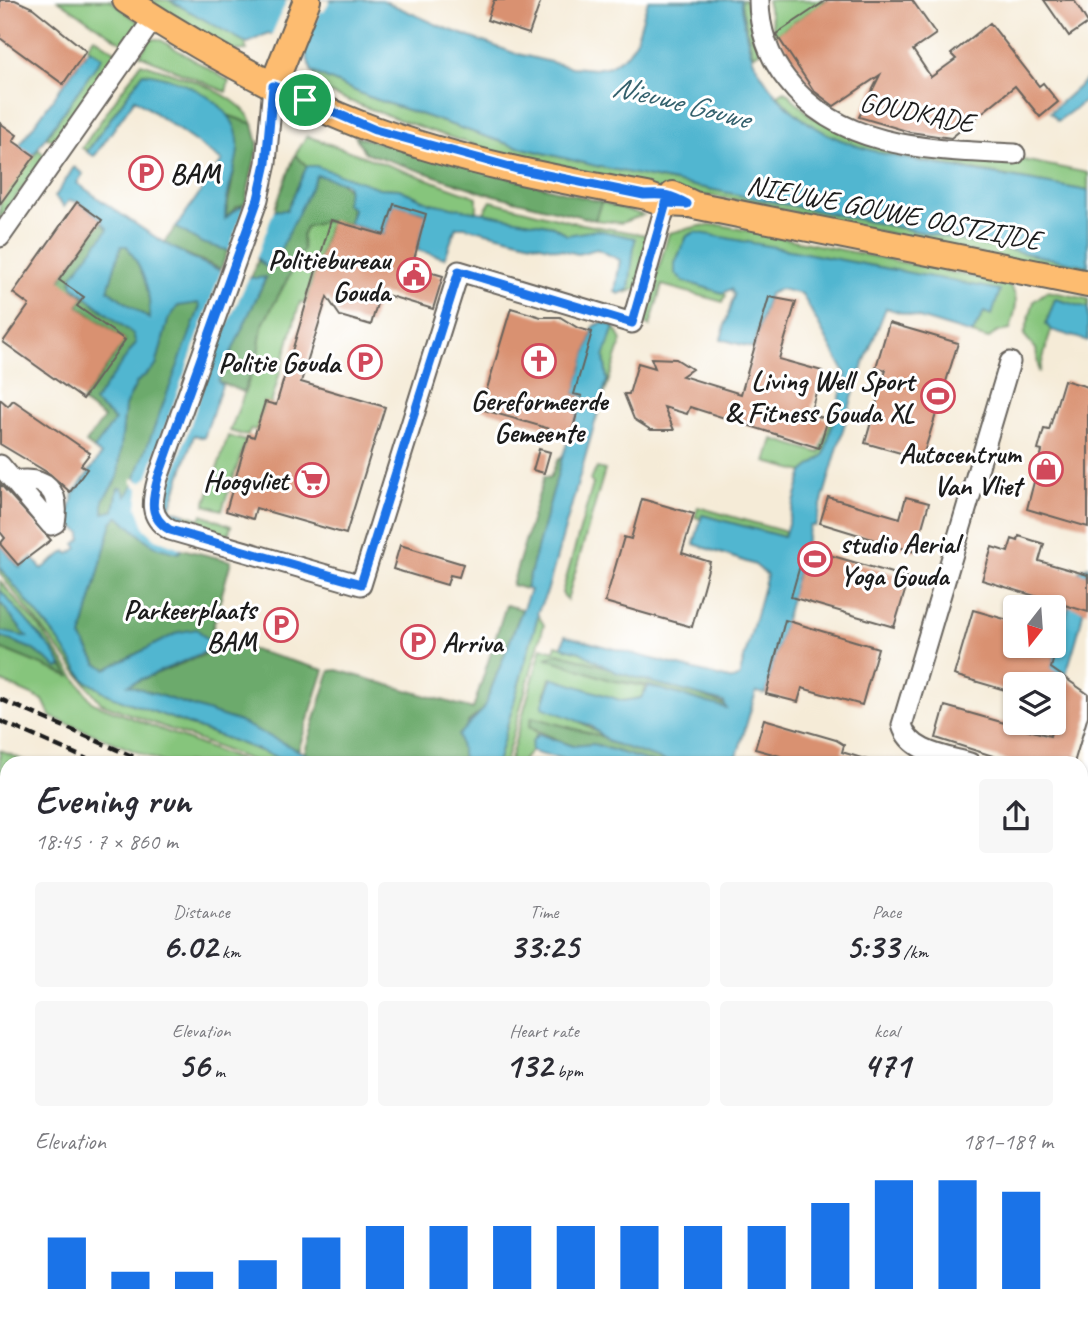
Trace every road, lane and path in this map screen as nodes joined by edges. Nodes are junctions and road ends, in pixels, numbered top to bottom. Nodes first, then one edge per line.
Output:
1 (126, 0) edge
2 (307, 0) edge
3 (759, 0) edge
4 (154, 18) junction
5 (273, 86) junction
6 (1015, 154) dead end
7 (670, 200) junction
8 (0, 237) edge
9 (1088, 284) edge
10 (1010, 362) dead end
11 (0, 464) edge
12 (14, 481) dead end
13 (946, 756) edge

1 - 4 main road, NIEUWE GOUWE OOSTZIJDE
2 - 5 main road
3 - 6 street, GOUDKADE
4 - 5 main road, NIEUWE GOUWE OOSTZIJDE
4 - 8 street
5 - 7 main road, NIEUWE GOUWE OOSTZIJDE
5 - 7 street
7 - 9 main road, NIEUWE GOUWE OOSTZIJDE
10 - 13 street
11 - 12 street

